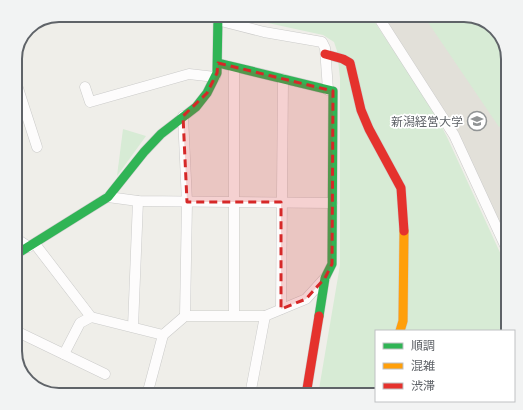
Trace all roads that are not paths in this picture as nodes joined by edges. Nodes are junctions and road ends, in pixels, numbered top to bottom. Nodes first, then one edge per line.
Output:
1 (218, 22) edge
2 (231, 22) edge
3 (381, 22) edge
4 (325, 54) junction
5 (218, 64) junction
6 (234, 68) junction
7 (215, 77) junction
8 (283, 79) junction
9 (85, 87) dead end
10 (328, 90) junction
11 (22, 101) edge
12 (183, 116) junction
13 (37, 147) dead end
14 (108, 197) junction
15 (138, 202) junction
16 (187, 202) junction
17 (234, 202) junction
18 (281, 202) junction
19 (332, 203) junction
20 (501, 237) edge
21 (22, 241) edge
22 (32, 245) junction
23 (22, 251) edge
24 (325, 278) junction
25 (281, 310) junction
26 (234, 315) junction
27 (185, 316) junction
28 (265, 316) junction
29 (90, 318) junction
30 (134, 328) junction
31 (400, 330) edge
32 (22, 334) edge
33 (163, 335) junction
34 (64, 354) junction
35 (105, 374) dead end
36 (148, 388) edge
37 (251, 388) edge
38 (307, 388) edge

1 - 5 street
2 - 4 street
3 - 20 street
4 - 10 street
4 - 31 street
5 - 6 street
5 - 7 street
6 - 8 street
6 - 17 street
7 - 9 street
7 - 12 street
8 - 10 street
8 - 18 street
10 - 19 street
11 - 13 street
12 - 14 street
12 - 16 street
14 - 15 street
14 - 22 street
15 - 16 street
15 - 30 street
16 - 17 street
16 - 27 street
17 - 18 street
17 - 26 street
18 - 19 street
18 - 25 street
19 - 24 street
21 - 22 street
22 - 23 street
22 - 29 street
24 - 25 street
24 - 38 street
25 - 28 street
26 - 27 street
26 - 28 street
27 - 33 street
28 - 37 street
29 - 30 street
29 - 34 street
30 - 33 street
32 - 34 street
33 - 36 street
34 - 35 street

